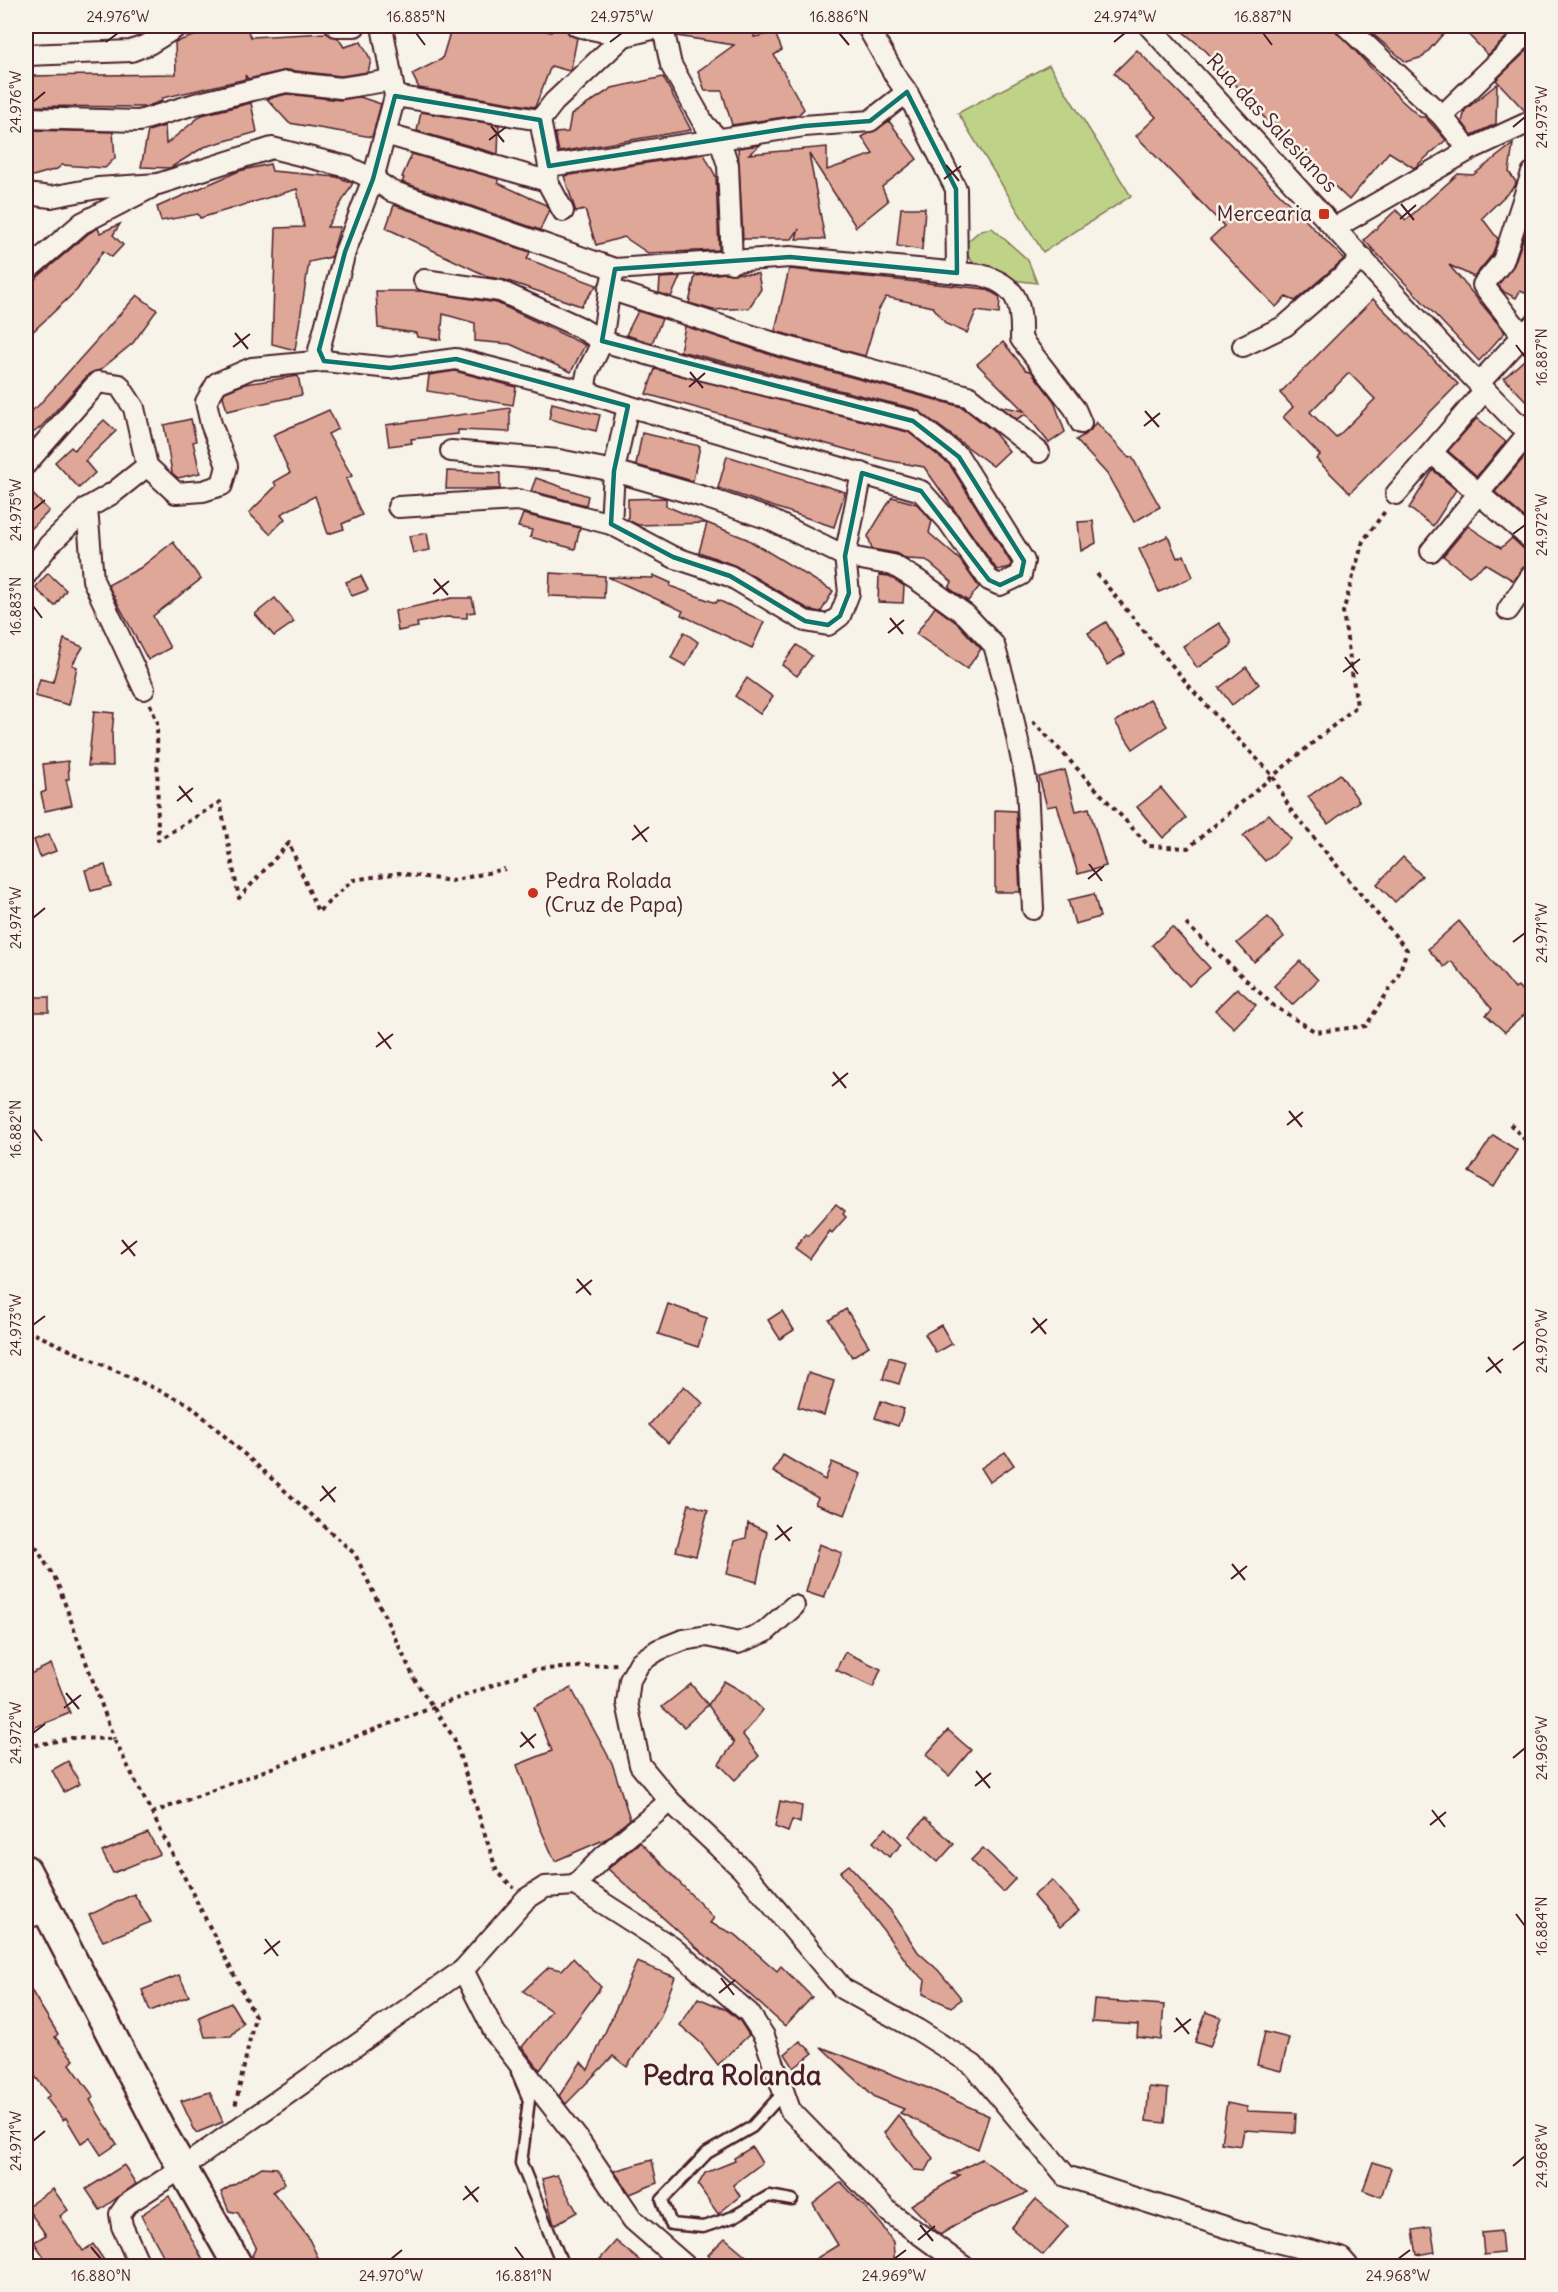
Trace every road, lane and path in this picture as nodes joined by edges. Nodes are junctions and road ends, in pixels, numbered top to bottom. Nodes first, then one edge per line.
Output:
1 (178, 26) edge
2 (336, 26) edge
3 (355, 26) edge
4 (382, 26) edge
5 (577, 26) edge
6 (867, 26) edge
7 (1149, 26) edge
8 (1346, 26) edge
9 (663, 27) edge
10 (1533, 29) edge
11 (624, 36) junction
12 (26, 55) edge
13 (394, 88) junction
14 (907, 92) junction
15 (1442, 116) junction
16 (26, 118) edge
17 (540, 120) junction
18 (1533, 121) edge
19 (385, 134) junction
20 (720, 141) junction
21 (1469, 150) junction
22 (1533, 173) edge
23 (548, 174) junction
24 (373, 179) junction
25 (158, 184) junction
26 (26, 194) edge
27 (563, 211) dead end
28 (1336, 227) junction
29 (1363, 258) junction
30 (732, 263) junction
31 (615, 269) junction
32 (26, 271) edge
33 (957, 273) junction
34 (424, 280) dead end
35 (609, 289) junction
36 (1528, 331) edge
37 (602, 341) junction
38 (1243, 346) dead end
39 (324, 361) junction
40 (1482, 387) junction
41 (586, 392) junction
42 (628, 406) junction
43 (1081, 423) dead end
44 (1531, 431) edge
45 (452, 451) dead end
46 (1038, 452) dead end
47 (1432, 453) junction
48 (26, 464) edge
49 (147, 466) junction
50 (614, 471) junction
51 (862, 473) junction
52 (1396, 494) joint
53 (1477, 495) junction
54 (398, 507) dead end
55 (87, 508) junction
56 (611, 524) junction
57 (1533, 540) edge
58 (1431, 551) dead end
59 (845, 556) junction
60 (26, 574) edge
61 (1097, 574) dead end
62 (1533, 575) edge
63 (1508, 610) dead end
64 (144, 689) joint
65 (1008, 694) junction
66 (1273, 776) junction
67 (505, 869) dead end
68 (1033, 909) dead end
69 (1186, 924) dead end
70 (1510, 1124) dead end
71 (1533, 1147) edge
72 (26, 1330) edge
73 (26, 1531) edge
74 (794, 1606) dead end
75 (640, 1662) junction
76 (432, 1706) junction
77 (114, 1739) junction
78 (26, 1747) edge
79 (670, 1801) junction
80 (152, 1812) junction
81 (26, 1870) edge
82 (575, 1885) junction
83 (526, 1899) junction
84 (36, 1915) edge
85 (463, 1970) junction
86 (508, 2049) junction
87 (783, 2093) junction
88 (230, 2134) junction
89 (182, 2168) junction
90 (792, 2200) dead end
91 (140, 2266) edge
92 (238, 2266) edge
93 (563, 2266) edge
94 (686, 2266) edge
95 (963, 2266) edge
96 (1348, 2266) edge

1 - 12 street
2 - 3 street
4 - 13 street
5 - 11 street
6 - 14 street
7 - 28 street, Rua das Salesianos
8 - 15 street
9 - 11 street
9 - 20 street
10 - 15 street
11 - 17 street
13 - 16 street
13 - 17 street
13 - 19 street
14 - 20 street
14 - 33 street
15 - 21 street
17 - 23 street
18 - 21 street
19 - 23 street
19 - 24 street
20 - 23 street
20 - 30 street
21 - 28 street
22 - 36 street
23 - 27 street
24 - 25 street
24 - 31 street
24 - 39 street
25 - 26 street
25 - 32 street
28 - 29 street, Rua das Salesianos
29 - 38 street
29 - 40 street, Rua das Salesianos
30 - 31 street
30 - 33 street
31 - 35 street
33 - 43 street
34 - 37 street
35 - 37 street
35 - 46 street
36 - 40 street
37 - 41 street
37 - 51 street
39 - 41 street
39 - 49 street
40 - 44 street, Rua das Salesianos
40 - 47 street
41 - 42 street
42 - 50 street
42 - 51 street
44 - 53 street
45 - 50 street
47 - 52 street
47 - 53 street
48 - 49 street
49 - 55 street
50 - 56 street
50 - 59 street
51 - 59 street
52 - 66 path
53 - 57 street
53 - 58 street
54 - 56 street
55 - 60 street
55 - 64 street
56 - 59 street
59 - 65 street
61 - 66 path
62 - 63 street
64 - 67 path
65 - 66 path
65 - 68 street
66 - 69 path
70 - 71 path
72 - 76 path
73 - 77 path
74 - 75 street
75 - 76 path
75 - 79 street
76 - 80 path
76 - 83 path
77 - 78 path
77 - 80 path
79 - 82 street
79 - 96 street
80 - 88 path
81 - 84 main road
82 - 83 street
82 - 87 street
83 - 85 street
84 - 89 main road
85 - 86 street
85 - 88 street
86 - 93 lane
86 - 94 street
87 - 90 lane
87 - 95 street
88 - 89 street
89 - 91 street
89 - 92 main road

